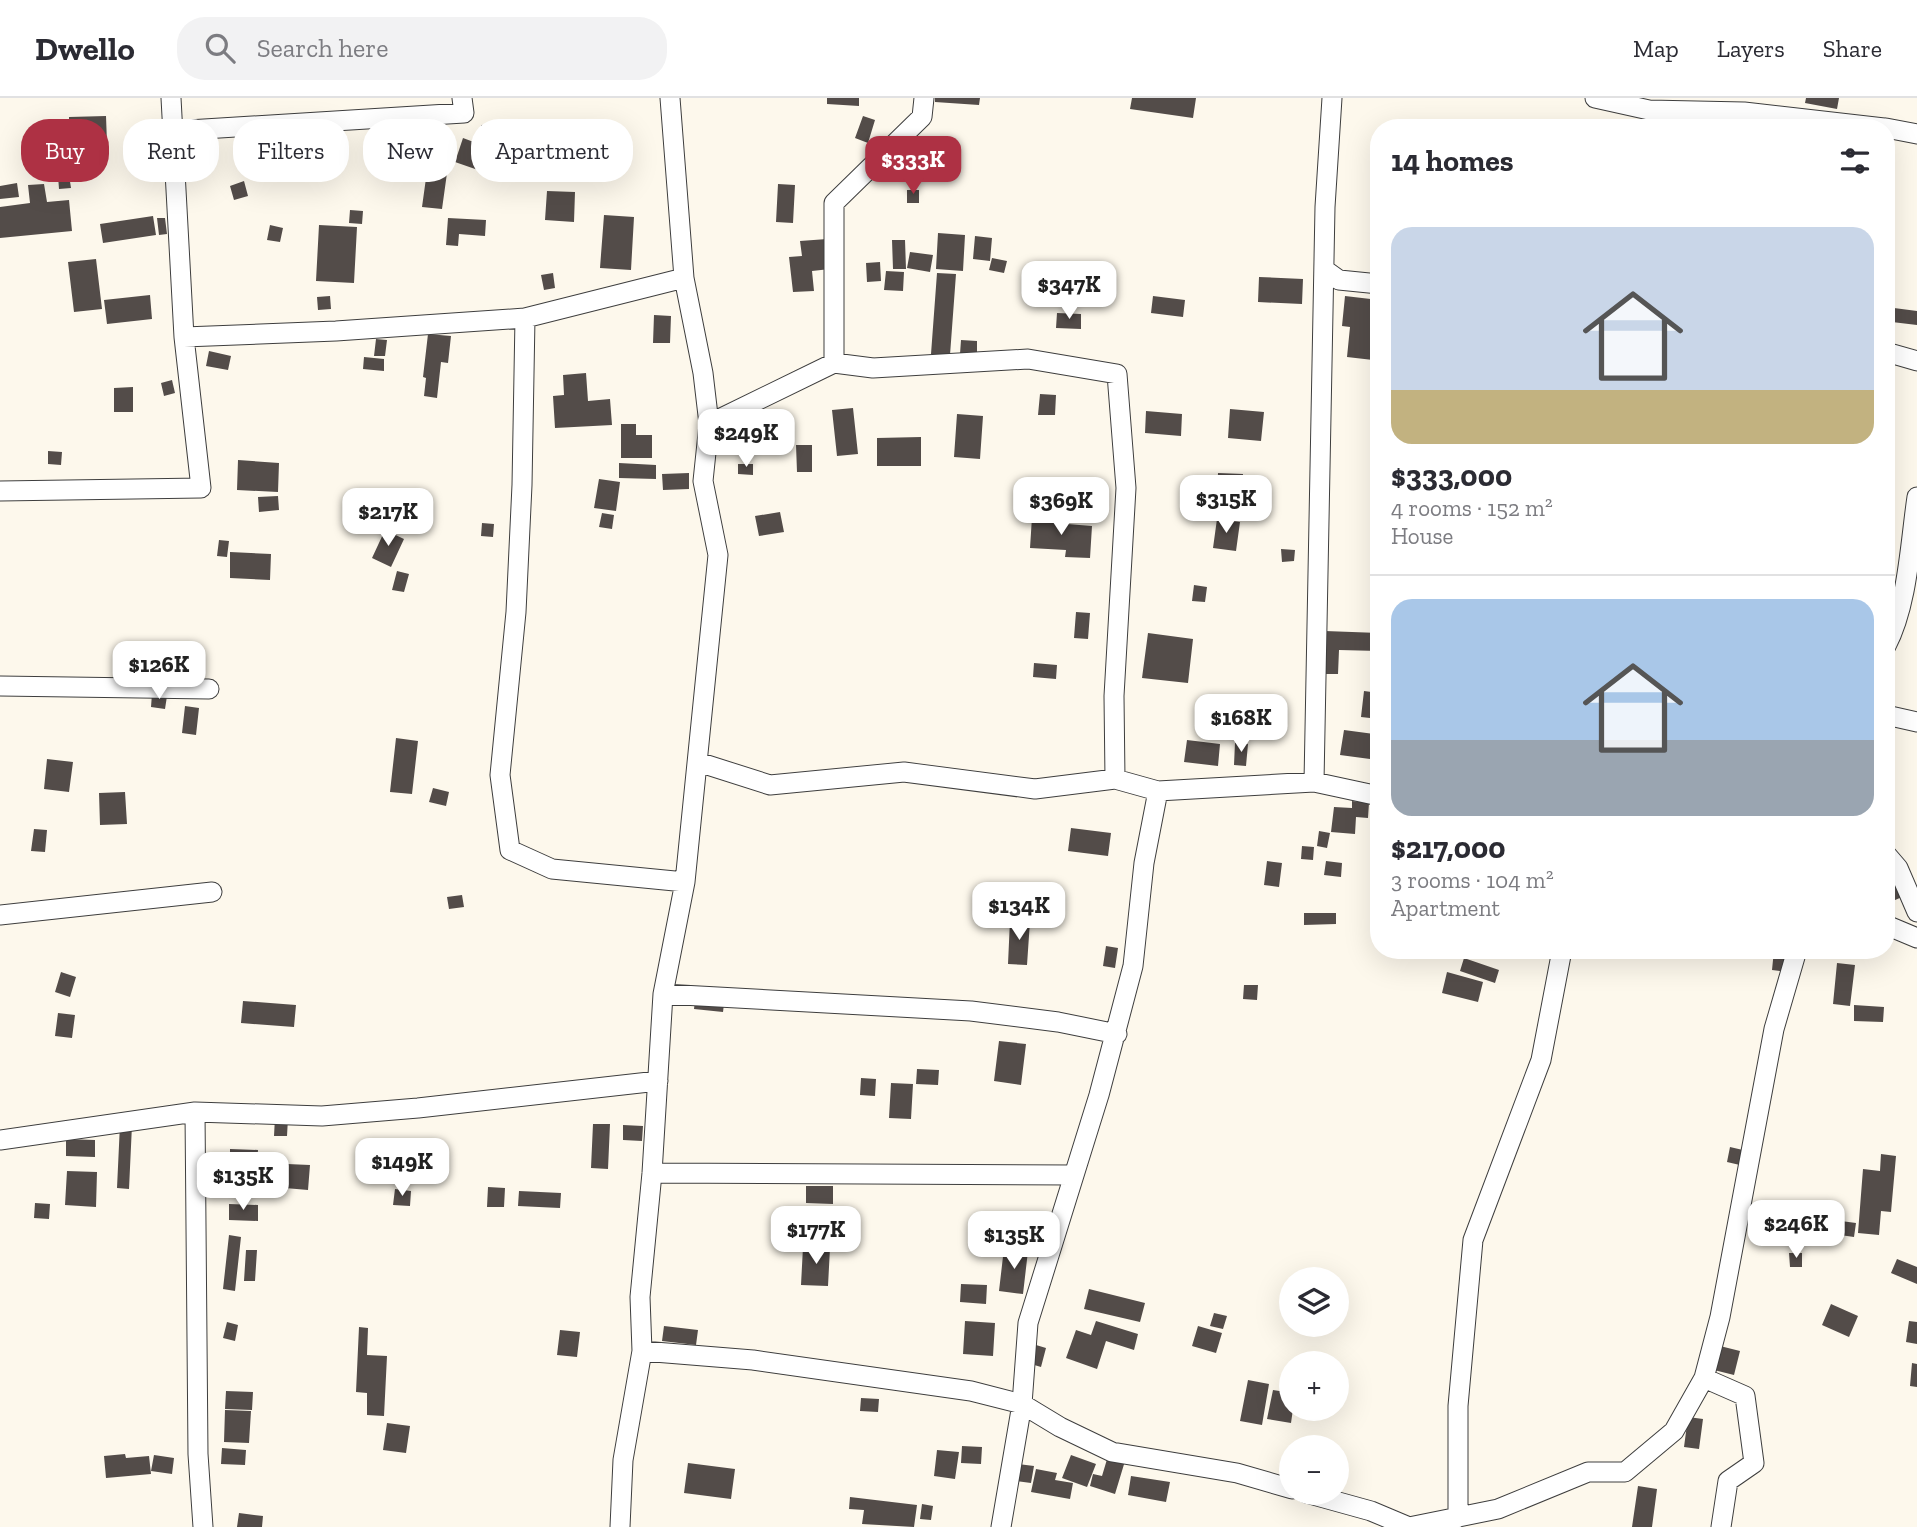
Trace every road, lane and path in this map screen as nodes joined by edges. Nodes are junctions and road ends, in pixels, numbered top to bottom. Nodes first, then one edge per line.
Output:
1 (171, 98) edge
2 (462, 98) edge
3 (670, 98) edge
4 (924, 98) edge
5 (1332, 98) edge
6 (1595, 98) edge
7 (1771, 114) edge
8 (172, 119) edge
9 (1812, 119) edge
10 (219, 128) edge
11 (1895, 130) edge
12 (1917, 134) edge
13 (175, 182) edge
14 (1325, 270) junction
15 (684, 278) junction
16 (1370, 283) edge
17 (525, 318) junction
18 (184, 337) junction
19 (1895, 354) edge
20 (1917, 360) edge
21 (834, 363) junction
22 (709, 424) junction
23 (0, 491) edge
24 (1917, 497) edge
25 (1895, 627) edge
26 (0, 686) edge
27 (209, 689) dead end
28 (1895, 717) edge
29 (1917, 722) edge
30 (698, 762) junction
31 (1115, 779) junction
32 (1314, 782) junction
33 (1158, 791) junction
34 (1370, 794) edge
35 (1895, 864) edge
36 (685, 882) junction
37 (212, 892) dead end
38 (1917, 912) edge
39 (1, 921) edge
40 (1895, 929) edge
41 (1917, 938) edge
42 (1560, 959) edge
43 (1794, 959) edge
44 (663, 995) junction
45 (1117, 1034) junction
46 (658, 1081) junction
47 (195, 1112) junction
48 (0, 1140) edge
49 (652, 1173) junction
50 (1073, 1175) junction
51 (642, 1351) junction
52 (1704, 1378) junction
53 (1022, 1404) junction
54 (1279, 1485) edge
55 (1349, 1505) edge
56 (1454, 1521) edge
57 (203, 1527) edge
58 (620, 1527) edge
59 (1001, 1527) edge
60 (1409, 1527) edge
61 (1721, 1527) edge

1 - 8 street
2 - 10 street
3 - 15 street
4 - 21 street
5 - 14 street
6 - 7 street
7 - 9 street
11 - 12 street
13 - 18 street
14 - 16 street
14 - 32 street
15 - 17 street
15 - 22 street
17 - 18 street
17 - 36 street
18 - 23 street
19 - 20 street
21 - 22 street
21 - 31 street
22 - 30 street
24 - 25 street
26 - 27 street
28 - 29 street
30 - 31 street
30 - 36 street
31 - 33 street
32 - 33 street
32 - 34 street
33 - 45 street
35 - 38 street
36 - 44 street
37 - 39 street
40 - 41 street
42 - 56 street
43 - 52 street
44 - 45 street
44 - 46 street
45 - 50 street
46 - 47 street
46 - 49 street
47 - 48 street
47 - 57 street
49 - 50 street
49 - 51 street
50 - 53 street
51 - 53 street
51 - 58 street
52 - 56 street
52 - 61 street
53 - 54 street
53 - 59 street
55 - 60 street
56 - 60 street

